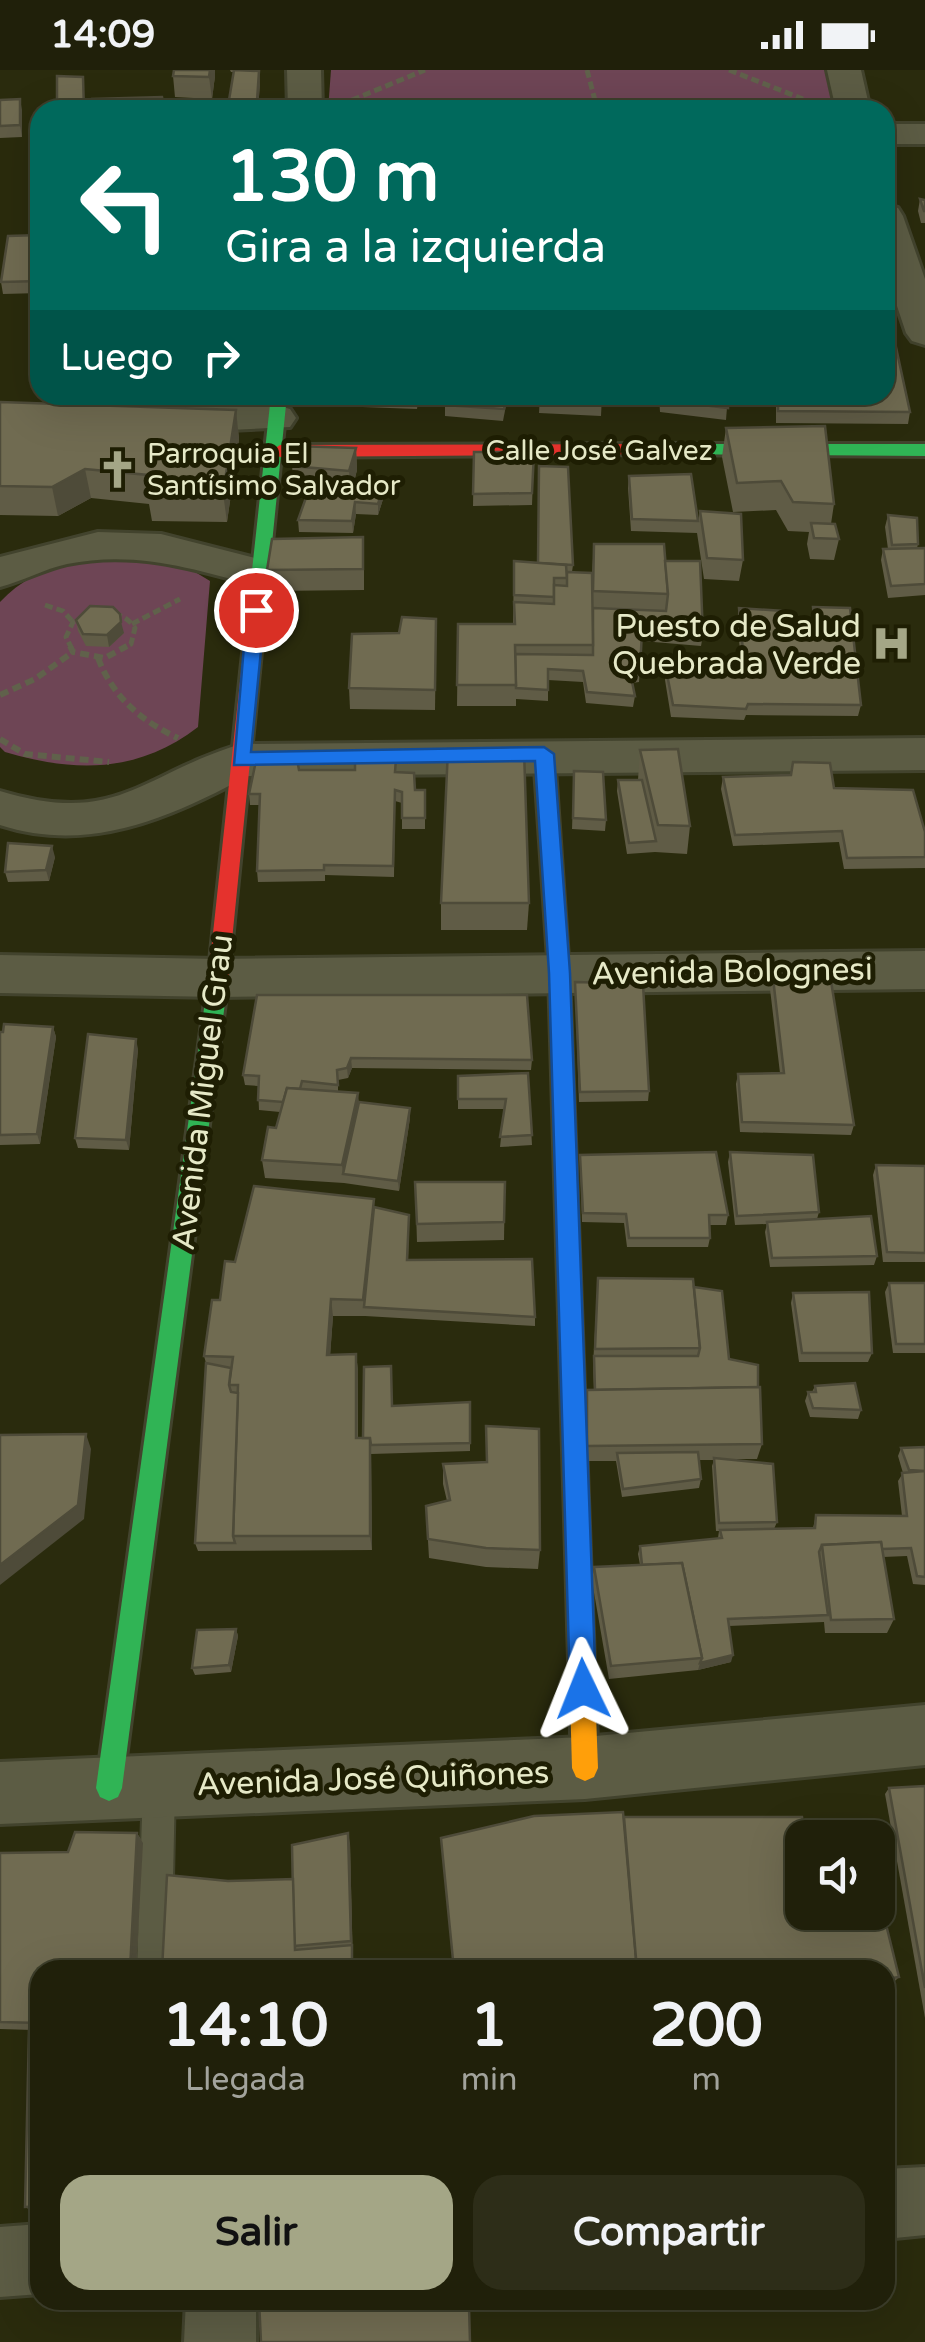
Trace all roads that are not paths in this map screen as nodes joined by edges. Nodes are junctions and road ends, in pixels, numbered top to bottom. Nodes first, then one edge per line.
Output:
1 (304, 70) edge
2 (844, 70) edge
3 (304, 100) edge
4 (850, 100) edge
5 (895, 134) edge
6 (925, 134) edge
7 (895, 268) edge
8 (925, 334) edge
9 (138, 420) edge
10 (276, 421) edge
11 (925, 450) edge
12 (0, 573) edge
13 (260, 573) junction
14 (544, 754) junction
15 (925, 754) edge
16 (240, 760) junction
17 (2, 822) edge
18 (925, 970) edge
19 (559, 973) junction
20 (0, 974) edge
21 (218, 978) junction
22 (925, 1735) edge
23 (585, 1768) junction
24 (134, 1788) junction
25 (0, 1794) edge
26 (153, 1960) edge
27 (925, 2201) edge
28 (895, 2203) edge
29 (30, 2260) edge
30 (0, 2262) edge
31 (221, 2310) edge
32 (220, 2342) edge

1 - 3 street
2 - 4 street
5 - 6 street
7 - 8 street
9 - 10 street, Calle José Galvez
10 - 11 street, Calle José Galvez
10 - 13 street, Avenida Miguel Grau
12 - 13 street
13 - 16 street, Avenida Miguel Grau
14 - 15 street
14 - 16 street
14 - 19 street
16 - 17 street
16 - 21 street, Avenida Miguel Grau
18 - 19 street, Avenida Bolognesi
19 - 21 street, Avenida Bolognesi
19 - 23 street
20 - 21 street, Avenida Bolognesi
21 - 24 street, Avenida Miguel Grau
22 - 23 street, Avenida José Quiñones
23 - 24 street, Avenida José Quiñones
24 - 25 street, Avenida José Quiñones
24 - 26 lane
27 - 28 street
29 - 30 street
31 - 32 street

